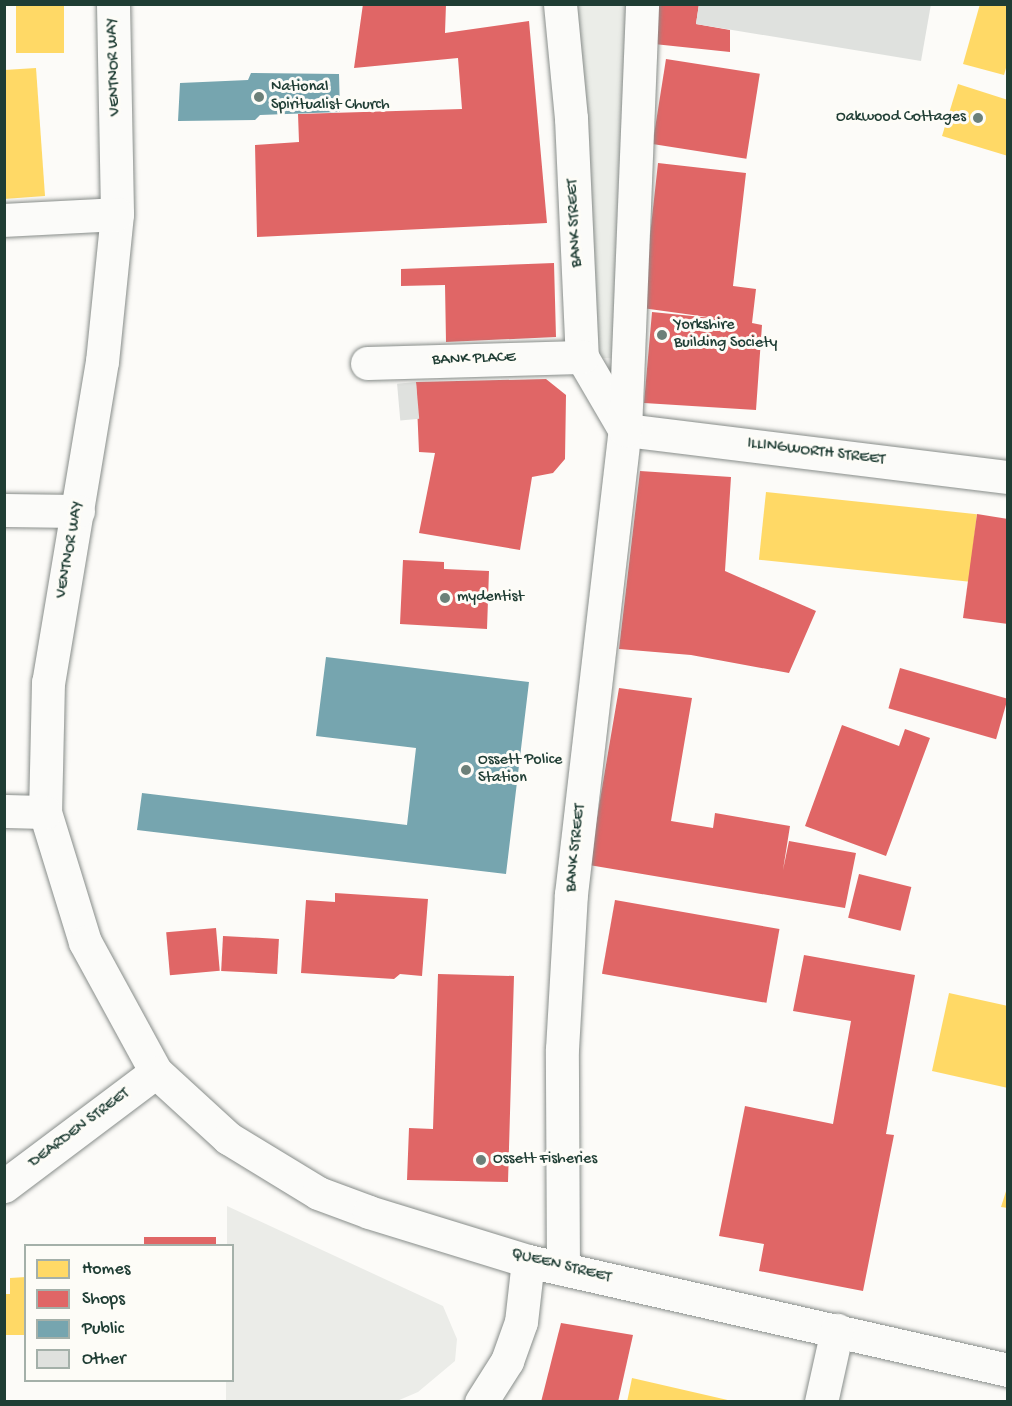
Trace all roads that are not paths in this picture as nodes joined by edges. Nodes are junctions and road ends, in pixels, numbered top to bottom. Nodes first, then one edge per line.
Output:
1 (113, 4) edge
2 (560, 4) edge
3 (642, 4) edge
4 (117, 214) junction
5 (4, 220) edge
6 (582, 357) junction
7 (367, 363) dead end
8 (625, 430) junction
9 (1008, 477) edge
10 (4, 510) edge
11 (78, 511) junction
12 (4, 811) edge
13 (45, 812) junction
14 (156, 1072) junction
15 (4, 1186) edge
16 (528, 1261) junction
17 (563, 1269) junction
18 (837, 1330) junction
19 (1008, 1370) edge
20 (481, 1401) edge
21 (821, 1401) edge

1 - 4 street, VENTNOR WAY
2 - 6 street, BANK STREET
3 - 8 street, BANK STREET
4 - 5 street
4 - 11 street, VENTNOR WAY
6 - 7 street, BANK PLACE
6 - 8 street, BANK STREET
8 - 9 street, ILLINGWORTH STREET
8 - 17 street, BANK STREET
10 - 11 street
11 - 13 street, VENTNOR WAY
12 - 13 street
13 - 14 street, VENTNOR WAY
14 - 15 street, DEARDEN STREET
14 - 16 street, QUEEN STREET
16 - 17 street, QUEEN STREET
16 - 20 street
17 - 18 street, QUEEN STREET
18 - 19 street, QUEEN STREET
18 - 21 street

